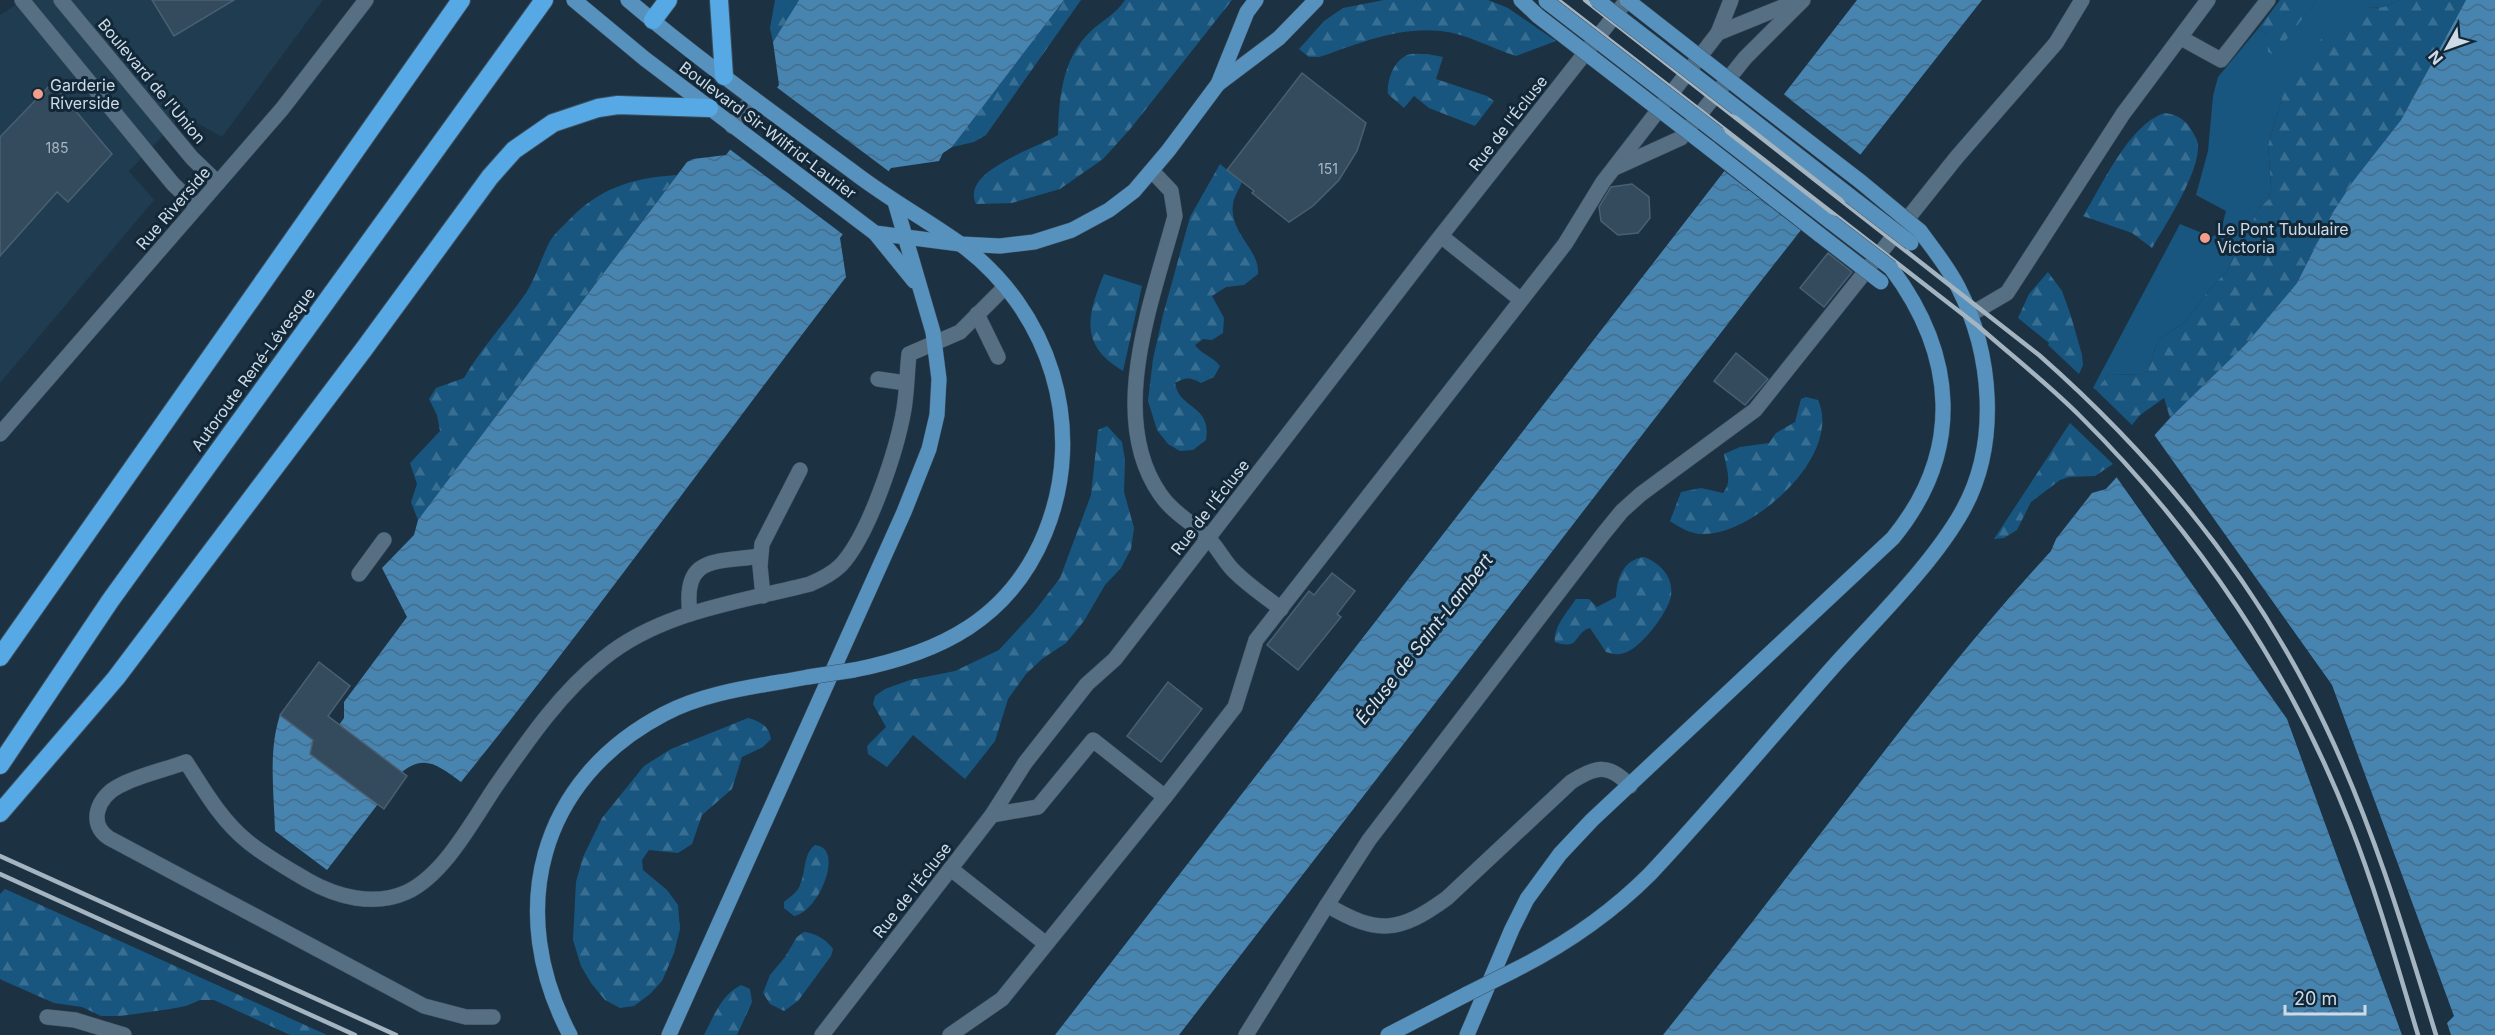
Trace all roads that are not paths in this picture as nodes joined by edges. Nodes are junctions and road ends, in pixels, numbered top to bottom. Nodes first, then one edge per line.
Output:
1 (22, 0) edge
2 (61, 0) edge
3 (366, 0) edge
4 (461, 0) edge
5 (544, 0) edge
6 (574, 0) edge
7 (628, 0) edge
8 (668, 0) edge
9 (719, 0) edge
10 (1256, 0) edge
11 (1316, 0) edge
12 (1521, 0) edge
13 (1545, 0) edge
14 (1597, 0) edge
15 (1627, 0) edge
16 (1731, 0) edge
17 (1802, 0) edge
18 (2082, 0) edge
19 (2208, 0) edge
20 (2268, 0) edge
21 (653, 20) junction
22 (1718, 33) junction
23 (2181, 38) junction
24 (724, 76) junction
25 (1218, 84) junction
26 (756, 100) junction
27 (709, 108) junction
28 (736, 128) junction
29 (1614, 168) junction
30 (1152, 171) junction
31 (218, 183) junction
32 (895, 202) junction
33 (197, 207) junction
34 (875, 233) junction
35 (904, 236) junction
36 (1441, 236) junction
37 (960, 243) junction
38 (1941, 261) junction
39 (918, 286) junction
40 (1005, 287) junction
41 (1912, 296) junction
42 (1521, 300) junction
43 (977, 314) junction
44 (1971, 314) junction
45 (935, 342) junction
46 (998, 357) dead end
47 (878, 379) dead end
48 (906, 382) junction
49 (0, 434) edge
50 (800, 470) dead end
51 (1208, 538) junction
52 (384, 540) dead end
53 (760, 556) junction
54 (359, 574) dead end
55 (763, 596) junction
56 (1281, 609) junction
57 (690, 614) junction
58 (0, 657) edge
59 (0, 765) edge
60 (1630, 786) junction
61 (1165, 797) junction
62 (0, 813) edge
63 (992, 815) junction
64 (951, 869) junction
65 (1327, 905) junction
66 (1046, 944) junction
67 (47, 1017) dead end
68 (493, 1017) dead end
69 (124, 1035) edge
70 (570, 1035) edge
71 (669, 1035) edge
72 (822, 1035) edge
73 (950, 1035) edge
74 (1246, 1035) edge
75 (1388, 1035) edge
76 (1467, 1035) edge

1 - 33 street
2 - 31 street, Boulevard de l'Union
3 - 31 street, Rue Riverside
4 - 58 highway
5 - 59 highway, Autoroute René-Lévesque
6 - 27 main road, Boulevard Sir-Wilfrid-Laurier
7 - 21 main road, Boulevard Sir-Wilfrid-Laurier
8 - 21 highway
9 - 24 highway
10 - 25 main road
11 - 25 main road
12 - 41 main road, bridge
13 - 41 main road, bridge
14 - 38 main road, bridge
15 - 36 street, Rue de l'Écluse
15 - 38 main road, bridge
16 - 22 street
17 - 22 street
17 - 29 street
18 - 65 street
19 - 23 street
20 - 23 street
21 - 24 main road, Boulevard Sir-Wilfrid-Laurier
22 - 29 street
23 - 44 street
24 - 26 main road, Boulevard Sir-Wilfrid-Laurier
25 - 30 main road
26 - 28 street
26 - 32 main road, Boulevard Sir-Wilfrid-Laurier
27 - 28 main road, Boulevard Sir-Wilfrid-Laurier
27 - 62 highway
28 - 34 main road, Boulevard Sir-Wilfrid-Laurier
29 - 42 street
30 - 37 main road
30 - 51 street
31 - 33 street, Rue Riverside
32 - 35 main road
32 - 37 main road, Boulevard Sir-Wilfrid-Laurier
33 - 49 street, Rue Riverside
34 - 35 main road
34 - 39 main road, Boulevard Sir-Wilfrid-Laurier
35 - 37 main road
35 - 39 main road
36 - 42 street
36 - 51 street, Rue de l'Écluse
37 - 40 main road, Boulevard Sir-Wilfrid-Laurier
38 - 44 main road
39 - 45 main road
40 - 43 street
40 - 70 main road, Boulevard Sir-Wilfrid-Laurier, bridge
41 - 60 main road
42 - 56 street
43 - 45 street
43 - 46 street
44 - 75 main road, bridge
45 - 48 street
45 - 71 main road
47 - 48 street
48 - 55 street
50 - 53 street
51 - 56 street
51 - 63 street, Rue de l'Écluse
52 - 54 street
53 - 55 street
53 - 57 street
55 - 57 street
56 - 61 street
57 - 68 street
60 - 65 street
60 - 76 main road
61 - 63 street
61 - 66 street
63 - 64 street, Rue de l'Écluse
64 - 66 street
64 - 72 street, Rue de l'Écluse
65 - 74 street
66 - 73 street
67 - 69 street

